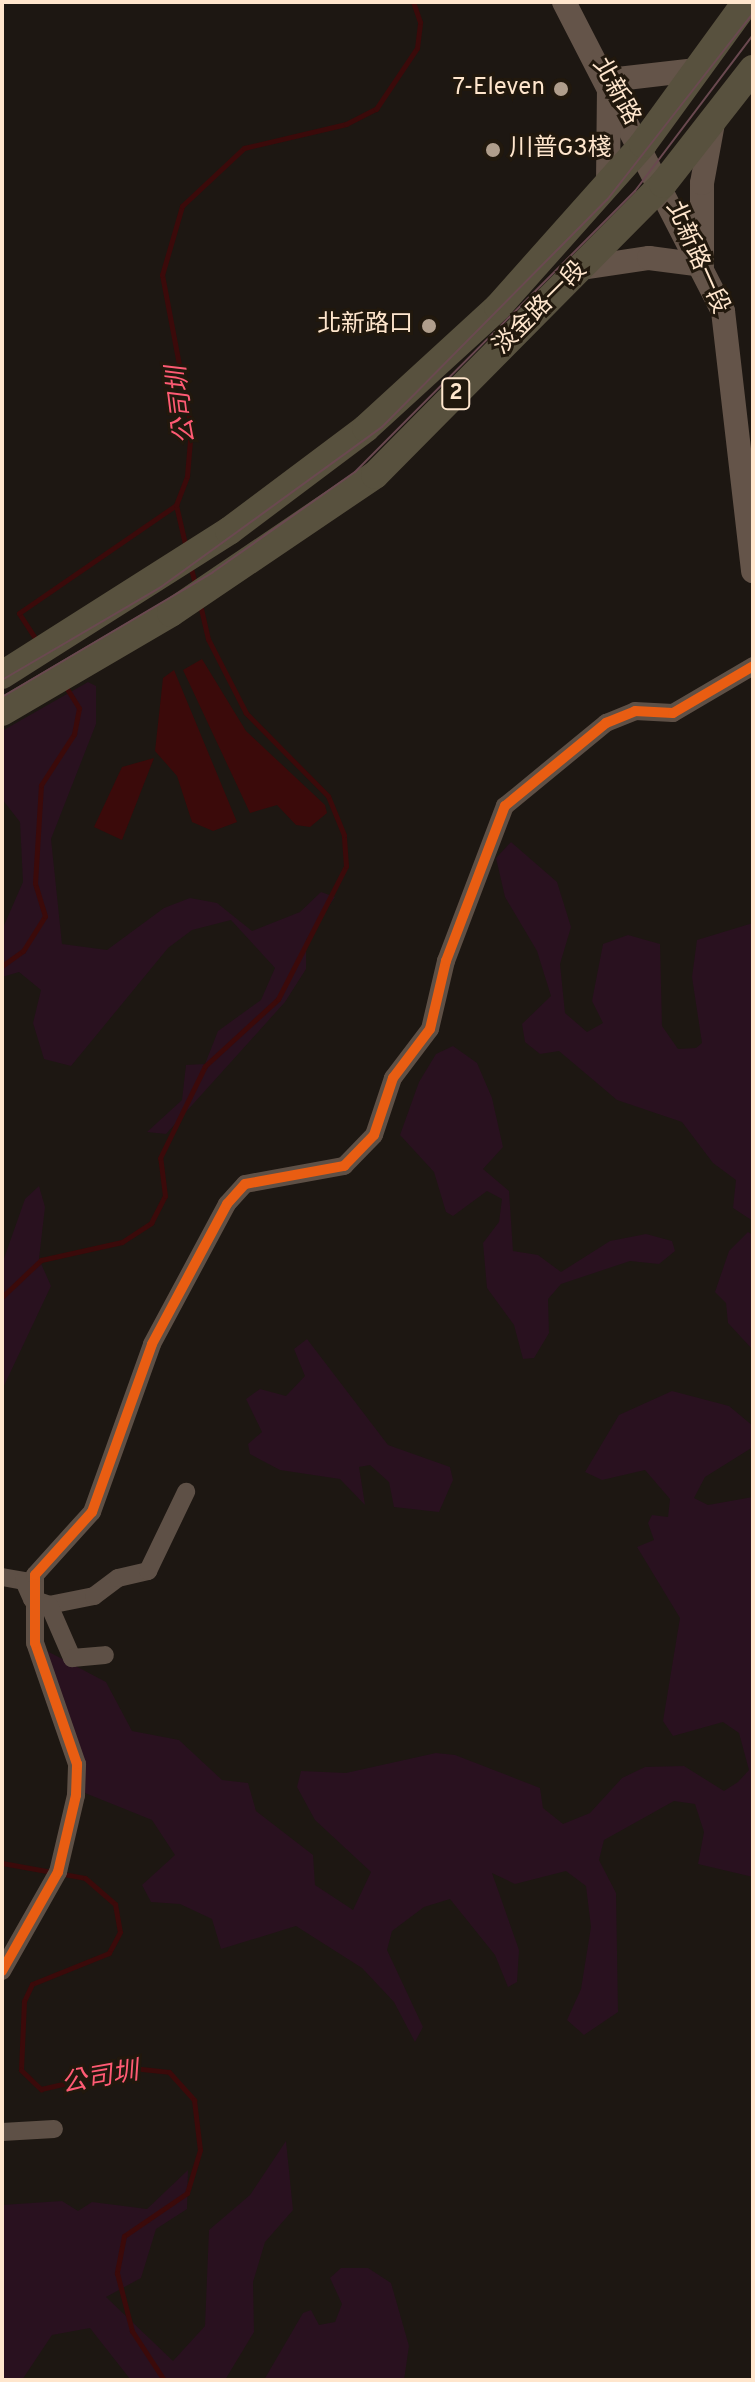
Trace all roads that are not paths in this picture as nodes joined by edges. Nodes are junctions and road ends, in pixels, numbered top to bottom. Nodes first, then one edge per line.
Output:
1 (564, 2) edge
2 (746, 2) edge
3 (753, 69) edge
4 (696, 70) junction
5 (609, 80) junction
6 (713, 123) junction
7 (643, 144) junction
8 (608, 182) junction
9 (663, 184) junction
10 (702, 265) junction
11 (582, 268) junction
12 (753, 571) edge
13 (753, 666) edge
14 (9, 671) edge
15 (2, 712) edge
16 (186, 1492) dead end
17 (2, 1577) edge
18 (40, 1602) junction
19 (105, 1655) dead end
20 (2, 1971) edge
21 (54, 2129) dead end
22 (2, 2132) edge

1 - 5 main road, 北新路
2 - 4 main road, 2
3 - 6 main road, 2
4 - 5 main road
4 - 7 main road, 2
5 - 7 main road, 北新路
5 - 8 main road
6 - 9 main road, 2
6 - 10 main road
7 - 8 main road, 淡金路一段 / 2
7 - 9 main road, 北新路
8 - 14 main road, 淡金路一段 / 2
9 - 10 main road, 北新路一段
9 - 11 main road, 淡金路一段 / 2
10 - 11 main road
10 - 12 main road, 北新路一段
11 - 15 main road, 淡金路一段 / 2
13 - 18 street
16 - 18 street
17 - 18 street
18 - 19 street
18 - 20 street
21 - 22 street

